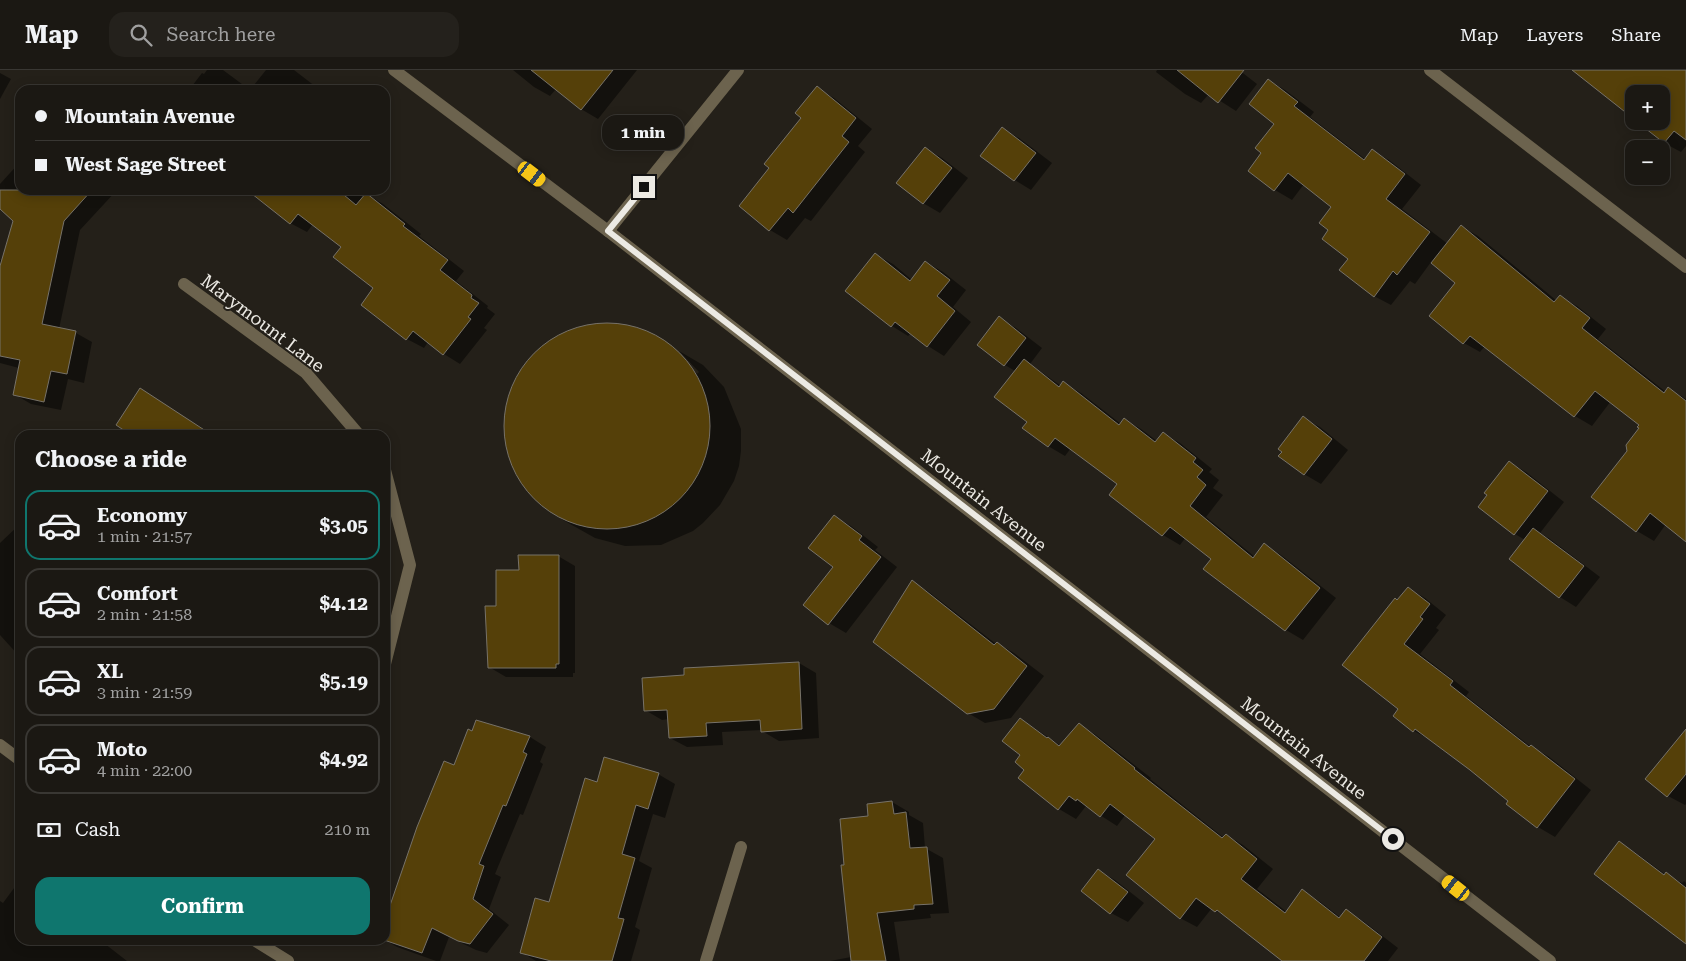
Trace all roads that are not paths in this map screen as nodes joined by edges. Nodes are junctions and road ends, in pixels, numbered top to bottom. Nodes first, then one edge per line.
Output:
1 (394, 70) edge
2 (738, 70) edge
3 (1430, 70) edge
4 (608, 231) junction
5 (1686, 267) edge
6 (184, 284) dead end
7 (356, 430) edge
8 (390, 489) edge
9 (390, 644) edge
10 (0, 745) edge
11 (15, 756) edge
12 (742, 847) dead end
13 (263, 945) edge
14 (288, 961) edge
15 (706, 961) edge
16 (1550, 961) edge

1 - 4 street, Mountain Avenue
2 - 4 street
3 - 5 street
4 - 16 street, Mountain Avenue
6 - 7 street, Marymount Lane
8 - 9 street
10 - 11 street
12 - 15 street
13 - 14 street

